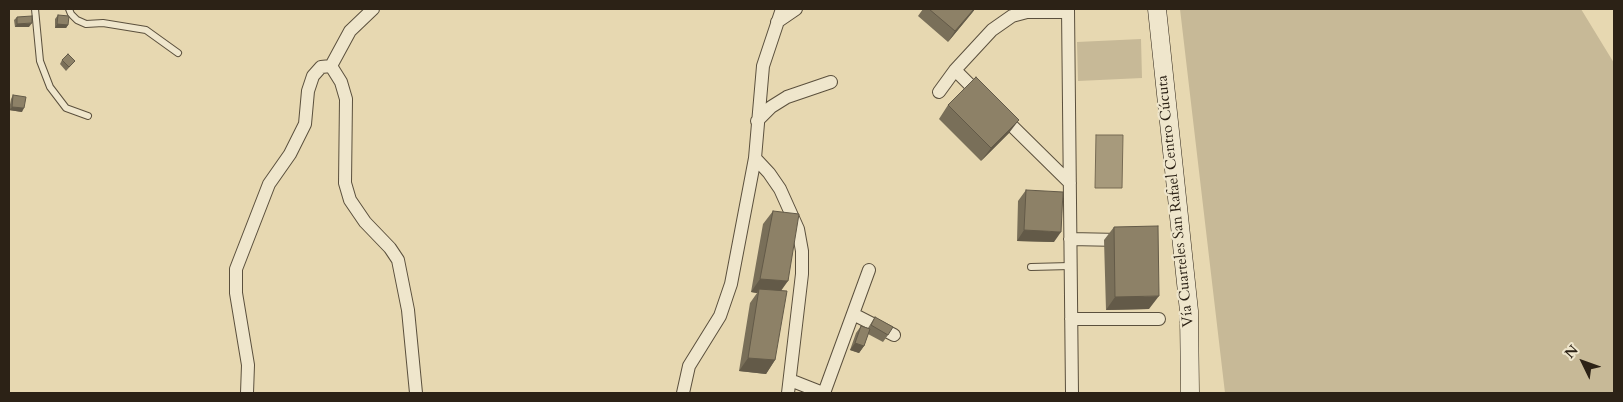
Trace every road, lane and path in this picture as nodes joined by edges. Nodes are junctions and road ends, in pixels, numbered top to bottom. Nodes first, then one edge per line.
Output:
1 (36, 9) edge
2 (69, 9) edge
3 (373, 9) edge
4 (782, 9) edge
5 (796, 9) edge
6 (1157, 9) edge
7 (1044, 10) edge
8 (1068, 10) edge
9 (776, 22) junction
10 (178, 53) dead end
11 (331, 66) junction
12 (955, 70) junction
13 (831, 82) dead end
14 (939, 92) dead end
15 (88, 116) dead end
16 (757, 121) junction
17 (755, 158) junction
18 (1070, 183) junction
19 (1070, 240) junction
20 (1134, 240) edge
21 (1070, 266) junction
22 (1031, 267) dead end
23 (870, 270) dead end
24 (853, 314) junction
25 (1159, 319) dead end
26 (1071, 320) junction
27 (894, 335) edge
28 (790, 380) junction
29 (247, 393) edge
30 (416, 393) edge
31 (683, 393) edge
32 (788, 393) edge
33 (823, 393) edge
34 (1072, 393) edge
35 (1190, 393) edge

1 - 15 lane
2 - 10 lane
3 - 11 street
4 - 9 street
5 - 9 street
6 - 35 main road, Vía Cuarteles San Rafael Centro Cúcuta
7 - 8 street
7 - 12 street
8 - 18 street
9 - 16 street
11 - 29 street
11 - 30 street
12 - 14 street
12 - 18 street
13 - 16 street
16 - 17 street
17 - 28 street
17 - 31 street
18 - 19 street
19 - 20 street
19 - 21 street
21 - 22 lane
21 - 26 street
23 - 24 street
24 - 27 street
24 - 33 street
25 - 26 street
26 - 34 street
28 - 32 street
28 - 33 street

